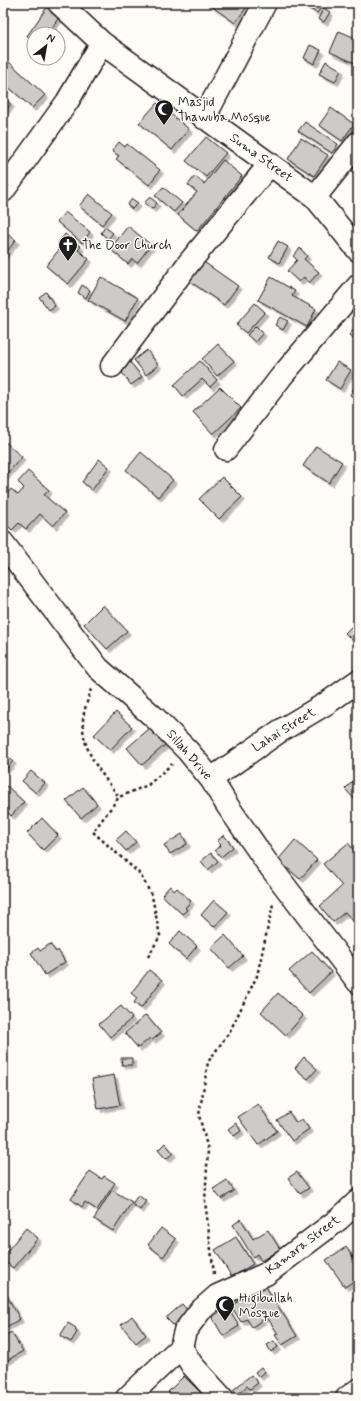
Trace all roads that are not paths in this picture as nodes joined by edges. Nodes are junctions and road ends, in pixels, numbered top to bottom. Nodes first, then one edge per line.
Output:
1 (60, 3) edge
2 (266, 3) edge
3 (102, 44) junction
4 (204, 118) junction
5 (358, 143) edge
6 (270, 164) junction
7 (3, 191) edge
8 (315, 197) junction
9 (358, 250) edge
10 (358, 286) edge
11 (112, 366) dead end
12 (226, 449) dead end
13 (3, 543) edge
14 (358, 681) edge
15 (211, 779) junction
16 (358, 982) edge
17 (358, 1201) edge
18 (181, 1347) junction
19 (358, 1390) edge
20 (127, 1398) edge
21 (222, 1398) edge
22 (347, 1398) edge

1 - 3 street, Suma Street
2 - 4 street
3 - 4 street, Suma Street
3 - 7 street
4 - 6 street, Suma Street
5 - 8 street
6 - 8 street, Suma Street
6 - 11 street
8 - 9 street, Suma Street
10 - 12 street
13 - 15 street, Sillah Drive
14 - 15 street, Lahai Street
15 - 16 street, Sillah Drive
17 - 18 street, Kamara Street
18 - 20 street, Kamara Street
18 - 21 street
19 - 22 street

